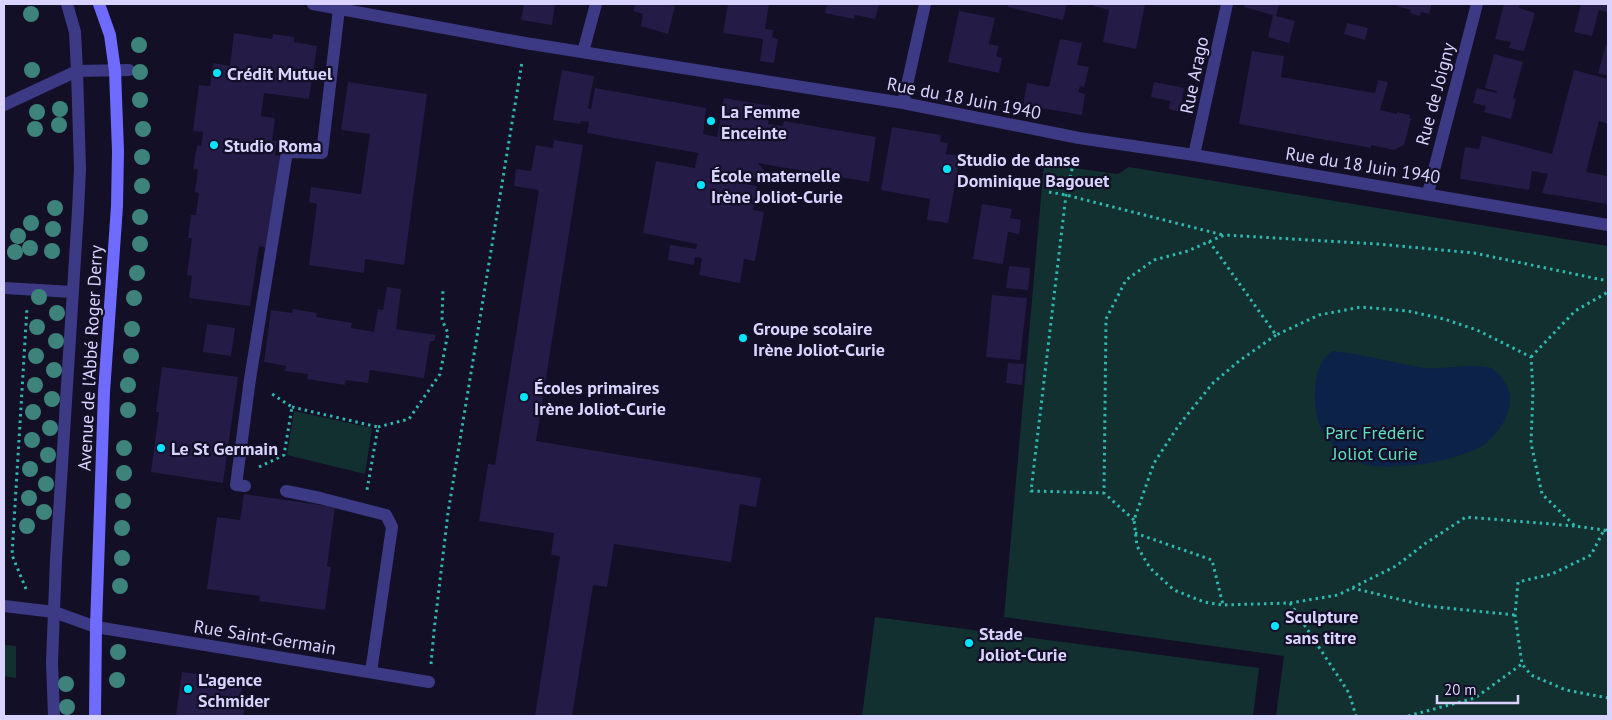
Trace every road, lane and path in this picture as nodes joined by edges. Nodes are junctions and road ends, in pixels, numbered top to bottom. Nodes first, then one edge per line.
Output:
1 (67, 4) edge
2 (99, 4) edge
3 (313, 4) edge
4 (596, 4) edge
5 (925, 4) edge
6 (1227, 4) edge
7 (1477, 4) edge
8 (339, 9) junction
9 (525, 43) junction
10 (584, 52) junction
11 (116, 70) junction
12 (129, 70) dead end
13 (77, 71) junction
14 (903, 104) junction
15 (4, 105) edge
16 (1079, 138) junction
17 (1194, 154) junction
18 (1049, 192) dead end
19 (1428, 193) junction
20 (1066, 195) junction
21 (1608, 225) edge
22 (1224, 235) junction
23 (1209, 241) junction
24 (1608, 281) edge
25 (4, 288) edge
26 (443, 289) dead end
27 (28, 290) junction
28 (73, 292) junction
29 (1608, 292) edge
30 (1276, 335) junction
31 (1531, 357) junction
32 (250, 379) junction
33 (292, 407) junction
34 (378, 427) junction
35 (238, 475) junction
36 (246, 486) dead end
37 (286, 491) dead end
38 (1104, 493) junction
39 (364, 509) junction
40 (1134, 520) junction
41 (1575, 526) junction
42 (1606, 530) edge
43 (1135, 533) junction
44 (1608, 534) edge
45 (1351, 588) junction
46 (1290, 603) junction
47 (1224, 605) junction
48 (4, 606) edge
49 (31, 609) junction
50 (54, 612) junction
51 (1515, 615) junction
52 (96, 627) junction
53 (1522, 664) junction
54 (371, 672) junction
55 (429, 682) joint
56 (1608, 698) edge
57 (54, 716) edge
58 (95, 716) edge
59 (1356, 716) edge
60 (1408, 716) edge

1 - 13 street, Avenue de l'Abbé Roger Derry
2 - 11 main road, Avenue de l'Abbé Roger Derry
3 - 8 street, Rue du 18 Juin 1940
4 - 10 street
5 - 14 street
6 - 17 street, Rue Arago
7 - 19 street, Rue de Joigny
8 - 9 street, Rue du 18 Juin 1940
8 - 32 street
9 - 10 street, Rue du 18 Juin 1940
9 - 55 path
10 - 14 street, Rue du 18 Juin 1940
11 - 12 street
11 - 13 street
11 - 52 main road, Avenue de l'Abbé Roger Derry
13 - 15 street
13 - 28 street, Avenue de l'Abbé Roger Derry
14 - 16 street, Rue du 18 Juin 1940
16 - 17 street, Rue du 18 Juin 1940
16 - 20 path
17 - 19 street, Rue du 18 Juin 1940
18 - 20 path
19 - 21 street, Rue du 18 Juin 1940
20 - 22 path
20 - 38 path
22 - 23 path
22 - 24 path
23 - 30 path
23 - 38 path
25 - 27 street
26 - 34 path
27 - 28 street
27 - 49 path
28 - 50 street, Avenue de l'Abbé Roger Derry
29 - 31 path
30 - 31 path
30 - 40 path
31 - 41 path
32 - 33 path
32 - 35 street
33 - 34 path
33 - 35 path
34 - 39 path
35 - 36 street
37 - 39 street
38 - 40 path
39 - 54 street
40 - 43 path
41 - 42 path
41 - 45 path
42 - 44 path
42 - 51 path
43 - 47 path
43 - 47 path
45 - 46 path
45 - 51 path
46 - 47 path
46 - 59 path
48 - 49 street, Rue Saint-Germain
49 - 50 street, Rue Saint-Germain
50 - 52 street, Rue Saint-Germain
50 - 57 street, Avenue de l'Abbé Roger Derry
51 - 53 path
52 - 54 street, Rue Saint-Germain
52 - 58 main road, Avenue de l'Abbé Roger Derry
53 - 56 path
53 - 60 path
54 - 55 street, Rue Saint-Germain

